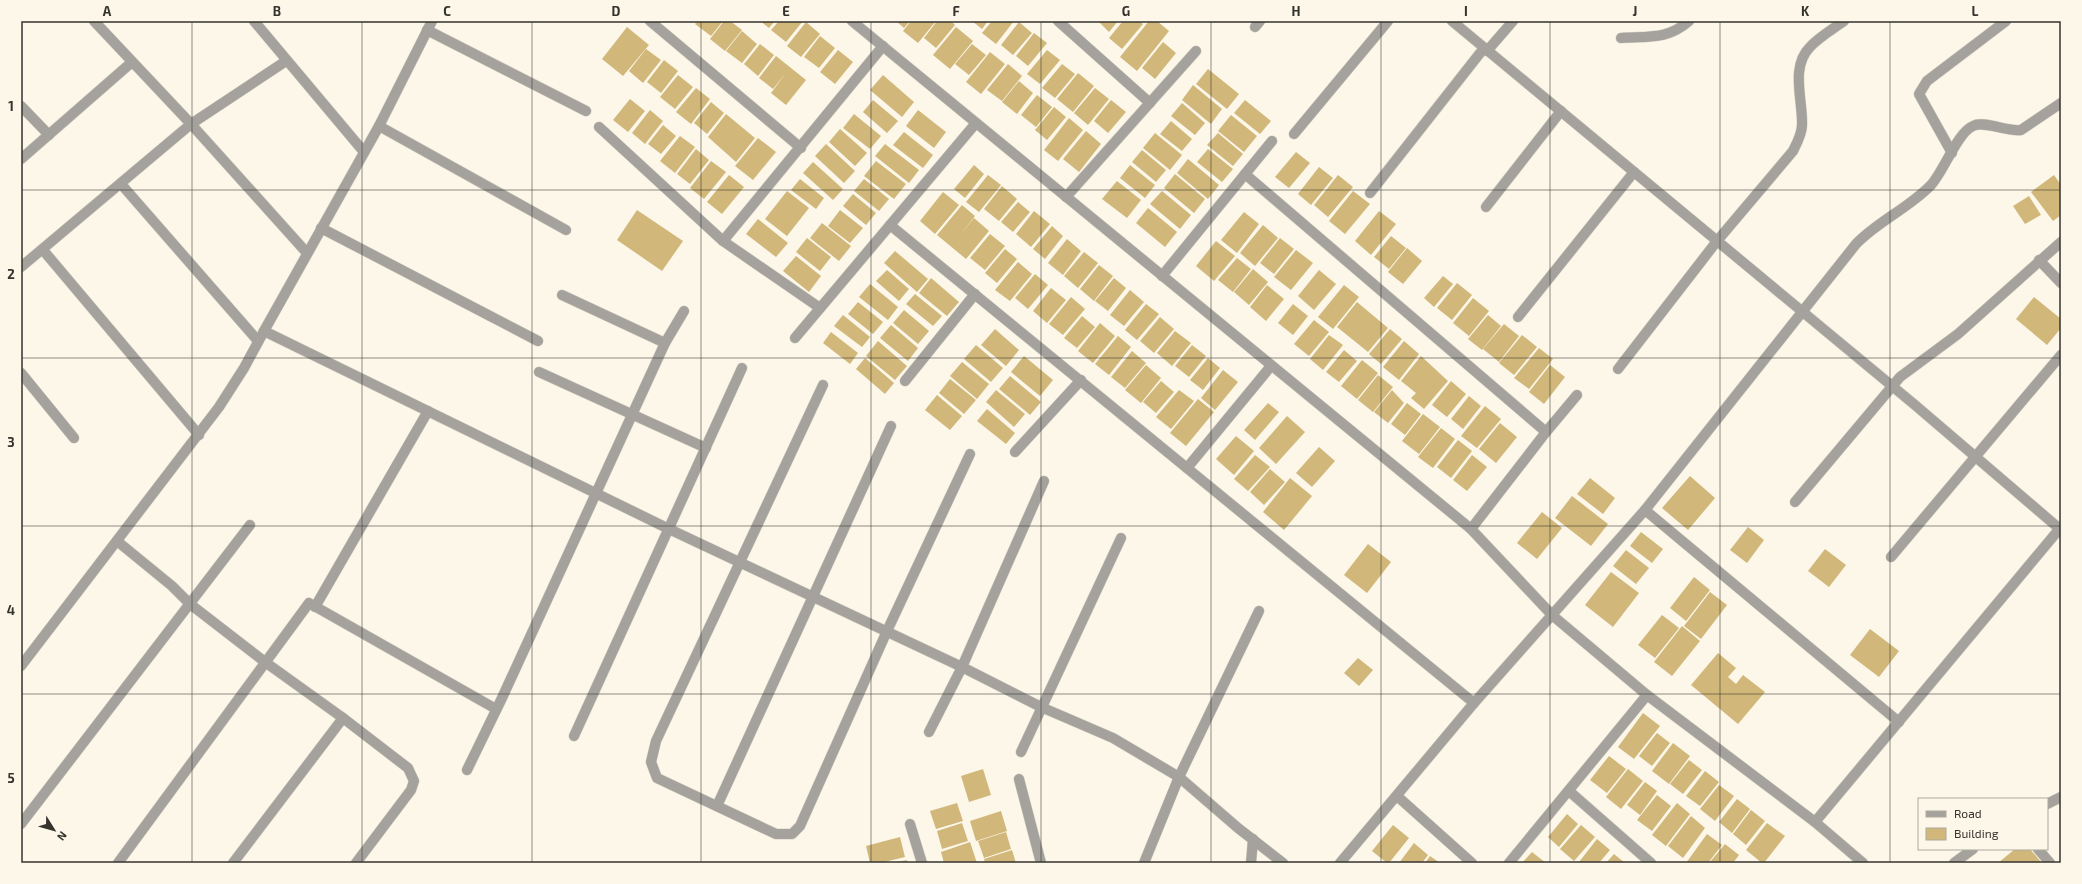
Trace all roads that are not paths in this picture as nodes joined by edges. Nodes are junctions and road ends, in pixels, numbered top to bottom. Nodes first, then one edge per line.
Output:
1 (94, 21) edge
2 (254, 21) edge
3 (650, 21) edge
4 (852, 21) edge
5 (1058, 21) edge
6 (1388, 21) edge
7 (1452, 21) edge
8 (1513, 21) edge
9 (1689, 21) edge
10 (1844, 21) edge
11 (2006, 21) edge
12 (429, 24) edge
13 (1621, 38) dead end
14 (883, 46) junction
15 (1486, 50) junction
16 (1196, 51) dead end
17 (286, 61) junction
18 (132, 62) junction
19 (1150, 103) junction
20 (2061, 103) edge
21 (21, 106) edge
22 (586, 111) dead end
23 (1561, 112) junction
24 (976, 123) junction
25 (191, 124) junction
26 (379, 126) junction
27 (599, 127) dead end
28 (1294, 134) dead end
29 (49, 135) junction
30 (1272, 141) dead end
31 (801, 148) junction
32 (364, 152) junction
33 (1952, 152) junction
34 (21, 159) edge
35 (1634, 172) junction
36 (1245, 174) junction
37 (121, 184) junction
38 (1370, 193) dead end
39 (1066, 197) junction
40 (1486, 207) dead end
41 (890, 225) junction
42 (321, 228) junction
43 (566, 230) dead end
44 (723, 240) junction
45 (1717, 241) junction
46 (2061, 242) edge
47 (43, 250) junction
48 (307, 253) junction
49 (2039, 260) junction
50 (21, 267) edge
51 (1162, 276) junction
52 (2061, 282) edge
53 (975, 294) junction
54 (562, 295) dead end
55 (820, 308) junction
56 (684, 311) dead end
57 (1801, 311) junction
58 (1518, 317) dead end
59 (264, 331) junction
60 (795, 338) dead end
61 (258, 341) junction
62 (538, 341) dead end
63 (665, 343) junction
64 (2061, 355) edge
65 (1271, 366) junction
66 (742, 368) dead end
67 (1618, 369) dead end
68 (539, 372) dead end
69 (21, 373) edge
70 (1081, 380) junction
71 (905, 381) dead end
72 (823, 385) dead end
73 (1891, 387) junction
74 (1577, 396) dead end
75 (428, 411) junction
76 (633, 415) junction
77 (891, 426) dead end
78 (1546, 432) junction
79 (199, 435) junction
80 (74, 438) dead end
81 (706, 448) junction
82 (1016, 452) dead end
83 (970, 454) dead end
84 (1976, 457) junction
85 (1188, 468) junction
86 (1044, 481) dead end
87 (596, 493) junction
88 (1795, 502) dead end
89 (1645, 510) junction
90 (250, 525) dead end
91 (669, 529) junction
92 (1471, 529) junction
93 (2060, 529) edge
94 (1122, 538) dead end
95 (117, 541) junction
96 (1891, 557) dead end
97 (739, 561) junction
98 (812, 595) junction
99 (190, 604) junction
100 (315, 607) junction
101 (1259, 611) dead end
102 (1552, 615) junction
103 (887, 631) junction
104 (266, 662) junction
105 (21, 666) edge
106 (962, 667) junction
107 (1647, 695) junction
108 (1474, 703) junction
109 (1042, 706) junction
110 (496, 710) junction
111 (343, 718) junction
112 (1899, 722) junction
113 (929, 732) dead end
114 (574, 736) dead end
115 (1020, 752) dead end
116 (467, 770) dead end
117 (1179, 777) junction
118 (1019, 779) dead end
119 (1569, 791) junction
120 (1397, 796) junction
121 (2061, 797) edge
122 (2048, 804) edge
123 (717, 806) junction
124 (1815, 822) junction
125 (21, 824) edge
126 (910, 824) dead end
127 (1253, 839) junction
128 (1972, 850) edge
129 (2039, 850) edge
130 (118, 863) edge
131 (233, 863) edge
132 (356, 863) edge
133 (922, 863) edge
134 (1041, 863) edge
135 (1144, 863) edge
136 (1251, 863) edge
137 (1283, 863) edge
138 (1340, 863) edge
139 (1472, 863) edge
140 (1509, 863) edge
141 (1651, 863) edge
142 (1863, 863) edge
143 (1954, 863) edge
144 (2050, 863) edge

1 - 18 street
2 - 17 street
3 - 31 street
4 - 14 street
5 - 19 street
6 - 28 street
7 - 15 street
8 - 15 street
9 - 13 street
10 - 45 street
11 - 33 street
12 - 22 street
12 - 26 street
14 - 24 street
14 - 31 street
15 - 23 street
15 - 38 street
16 - 19 street
17 - 25 street
17 - 32 street
18 - 25 street
18 - 29 street
19 - 39 street
20 - 33 street
21 - 29 street
23 - 35 street
23 - 40 street
24 - 39 street
24 - 41 street
25 - 37 street
25 - 48 street
26 - 32 street
26 - 43 street
27 - 44 street
29 - 34 street
30 - 36 street
31 - 44 street
32 - 42 street
33 - 57 street
35 - 45 street
35 - 58 street
36 - 51 street
36 - 78 street
37 - 47 street
37 - 61 street
39 - 51 street
41 - 53 street
41 - 55 street
42 - 48 street
42 - 62 street
44 - 55 street
45 - 57 street
45 - 67 street
46 - 49 street
47 - 50 street
47 - 79 street
48 - 59 street
49 - 52 street
49 - 73 street
51 - 65 street
53 - 70 street
53 - 71 street
54 - 63 street
55 - 60 street
56 - 63 street
57 - 73 street
57 - 89 street
59 - 61 street
59 - 75 street
61 - 79 street
63 - 76 street
64 - 84 street
65 - 85 street
65 - 92 street
66 - 81 street
68 - 76 street
69 - 80 street
70 - 82 street
70 - 85 street
72 - 97 street
73 - 84 street
73 - 88 street
74 - 78 street
75 - 87 street
75 - 100 street
76 - 81 street
76 - 87 street
77 - 98 street
78 - 92 street
79 - 95 street
81 - 91 street
83 - 103 street
84 - 93 street
84 - 96 street
85 - 108 street
86 - 106 street
87 - 91 street
87 - 110 street
89 - 102 street
89 - 112 street
90 - 99 street
91 - 97 street
91 - 114 street
92 - 102 street
93 - 112 street
94 - 109 street
95 - 99 street
95 - 105 street
97 - 98 street
97 - 123 street
98 - 103 street
98 - 123 street
99 - 104 street
99 - 125 street
100 - 104 street
100 - 110 street
101 - 117 street
102 - 107 street
102 - 108 street
103 - 106 street
103 - 123 street
104 - 111 street
104 - 130 street
106 - 109 street
106 - 113 street
107 - 119 street
107 - 124 street
108 - 120 street
109 - 115 street
109 - 117 street
110 - 116 street
111 - 131 street
111 - 132 street
112 - 124 street
117 - 127 street
117 - 135 street
118 - 134 street
119 - 140 street
119 - 141 street
120 - 138 street
120 - 139 street
121 - 122 street
124 - 142 street
126 - 133 street
127 - 136 street
127 - 137 street
128 - 143 street
129 - 144 street

